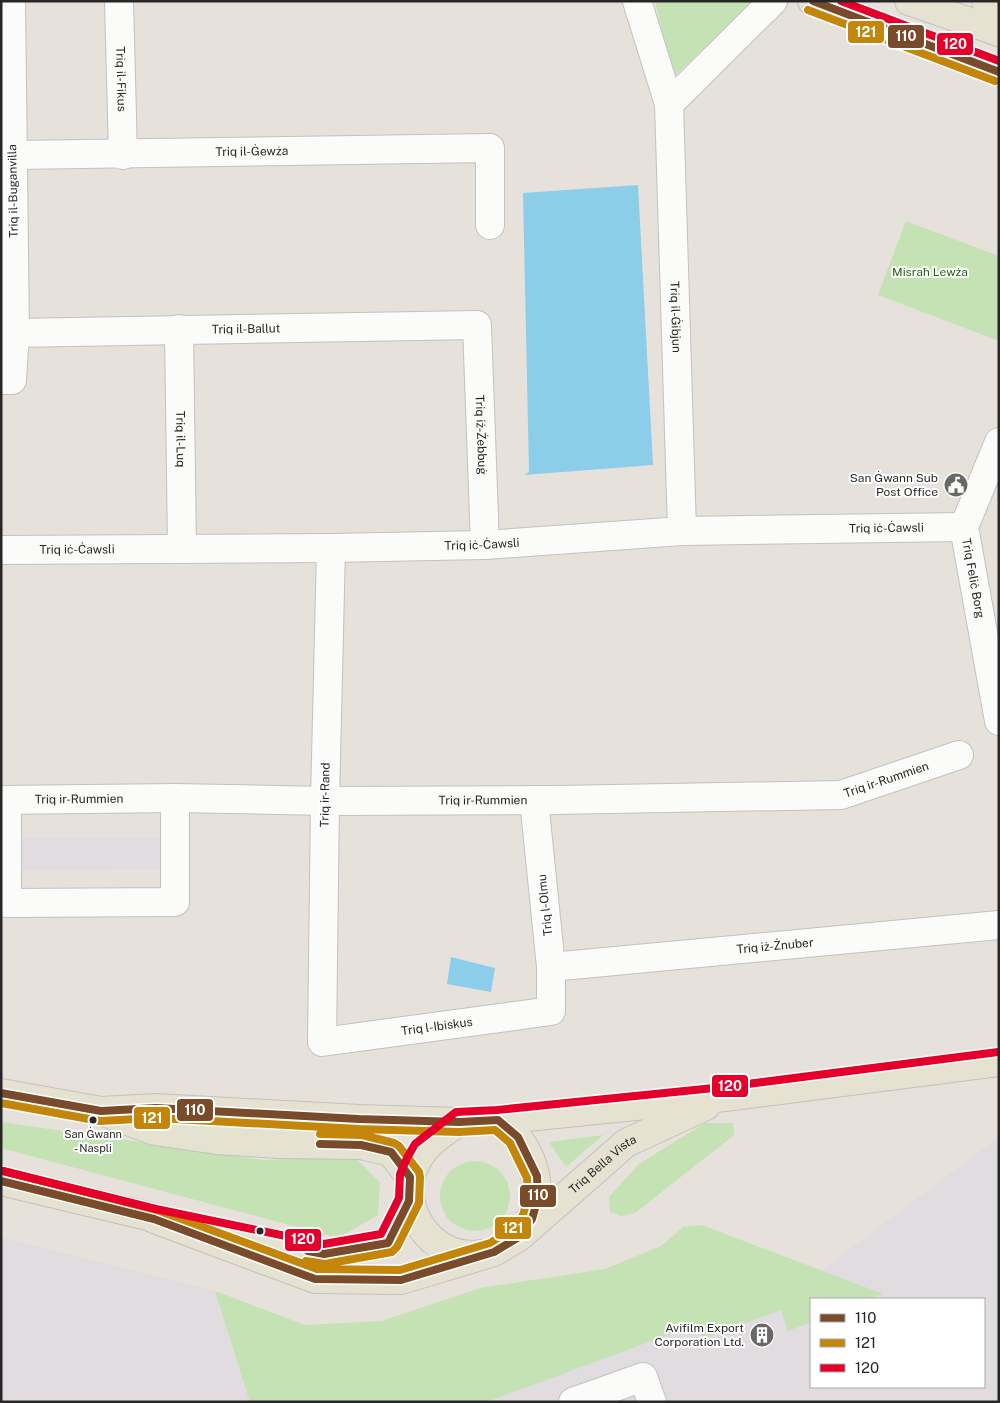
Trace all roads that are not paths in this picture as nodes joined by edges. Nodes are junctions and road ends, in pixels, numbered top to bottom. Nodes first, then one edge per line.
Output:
1 (11, 1) edge
2 (119, 1) edge
3 (637, 1) edge
4 (773, 1) edge
5 (812, 1) edge
6 (909, 1) edge
7 (986, 1) edge
8 (997, 32) edge
9 (999, 72) edge
10 (669, 104) junction
11 (13, 155) junction
12 (123, 155) junction
13 (490, 225) dead end
14 (477, 325) joint
15 (179, 329) junction
16 (15, 333) junction
17 (7, 380) edge
18 (999, 442) edge
19 (964, 527) junction
20 (682, 530) junction
21 (485, 545) junction
22 (182, 548) junction
23 (331, 548) junction
24 (1, 550) edge
25 (999, 720) edge
26 (959, 754) dead end
27 (175, 798) junction
28 (4, 800) edge
29 (534, 800) junction
30 (325, 801) junction
31 (999, 925) edge
32 (551, 966) junction
33 (551, 1011) joint
34 (322, 1042) joint
35 (999, 1062) edge
36 (1, 1093) edge
37 (725, 1097) junction
38 (101, 1111) junction
39 (498, 1120) junction
40 (459, 1122) junction
41 (361, 1145) junction
42 (1, 1181) edge
43 (410, 1189) junction
44 (154, 1218) junction
45 (519, 1237) junction
46 (494, 1252) junction
47 (573, 1402) edge
48 (652, 1402) edge

1 - 11 street, Triq il-Buganvilla
2 - 12 street, Triq il-Fikus
3 - 10 street, Triq il-Ġibjun
4 - 10 street
5 - 9 main road
6 - 8 main road
7 - 8 main road
10 - 20 street, Triq il-Ġibjun
11 - 12 street, Triq il-Ġewża
11 - 16 street, Triq il-Buganvilla
12 - 13 street, Triq il-Ġewża
14 - 15 street, Triq il-Ballut
14 - 21 street, Triq iż-Żebbuġ
15 - 16 street, Triq il-Ballut
15 - 22 street, Triq il-Luq
16 - 17 street, Triq il-Buganvilla
18 - 19 street, Triq Feliċ Borg
19 - 20 street, Triq iċ-Ċawsli
19 - 25 street, Triq Feliċ Borg
20 - 21 street, Triq iċ-Ċawsli
21 - 23 street, Triq iċ-Ċawsli
22 - 23 street, Triq iċ-Ċawsli
22 - 24 street, Triq iċ-Ċawsli
23 - 30 street, Triq ir-Rand
26 - 29 street, Triq ir-Rummien
27 - 28 street, Triq ir-Rummien
27 - 28 street
27 - 30 street, Triq ir-Rummien
29 - 30 street, Triq ir-Rummien
29 - 32 street, Triq l-Olmu
30 - 34 street, Triq ir-Rand
31 - 32 street, Triq iż-Żnuber
32 - 33 street, Triq l-Olmu
33 - 34 street, Triq l-Ibiskus
35 - 37 main road, Triq Bella Vista
36 - 38 main road, Triq Bella Vista
37 - 39 main road, Triq Bella Vista
37 - 45 main road, Triq Bella Vista
38 - 40 main road, Triq Bella Vista
38 - 41 main road, Triq Bella Vista
39 - 40 main road, Triq Bella Vista
39 - 45 main road
40 - 41 main road, Triq Bella Vista
40 - 43 main road
41 - 43 main road, Triq Bella Vista
42 - 44 main road
43 - 44 main road
43 - 46 main road
44 - 46 main road
45 - 46 main road, Triq Bella Vista
47 - 48 street

